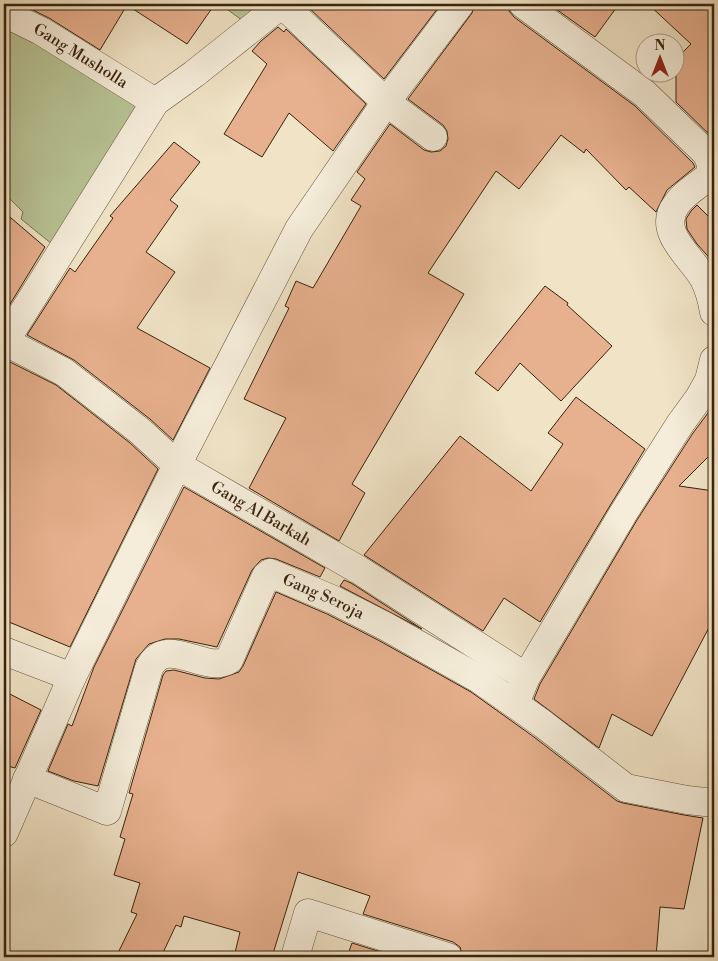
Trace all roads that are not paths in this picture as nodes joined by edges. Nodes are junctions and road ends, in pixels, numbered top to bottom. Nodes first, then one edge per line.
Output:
1 (282, 4) edge
2 (460, 4) edge
3 (523, 4) edge
4 (4, 13) edge
5 (154, 102) junction
6 (386, 102) junction
7 (433, 137) dead end
8 (714, 312) edge
9 (4, 342) edge
10 (714, 360) edge
11 (177, 465) junction
12 (4, 651) edge
13 (72, 677) junction
14 (526, 677) junction
15 (514, 704) junction
16 (28, 779) junction
17 (714, 803) edge
18 (4, 833) edge
19 (295, 957) edge
20 (448, 957) edge

1 - 5 street
1 - 6 street
2 - 6 street
3 - 8 street
4 - 5 street, Gang Musholla
5 - 9 street
6 - 7 street
6 - 11 street
9 - 11 street, Gang Al Barkah
10 - 14 street
11 - 13 street
11 - 14 street, Gang Al Barkah
12 - 13 street
13 - 16 street
14 - 15 street
15 - 16 street, Gang Seroja
15 - 17 street, Gang Seroja
16 - 18 street
19 - 20 street

